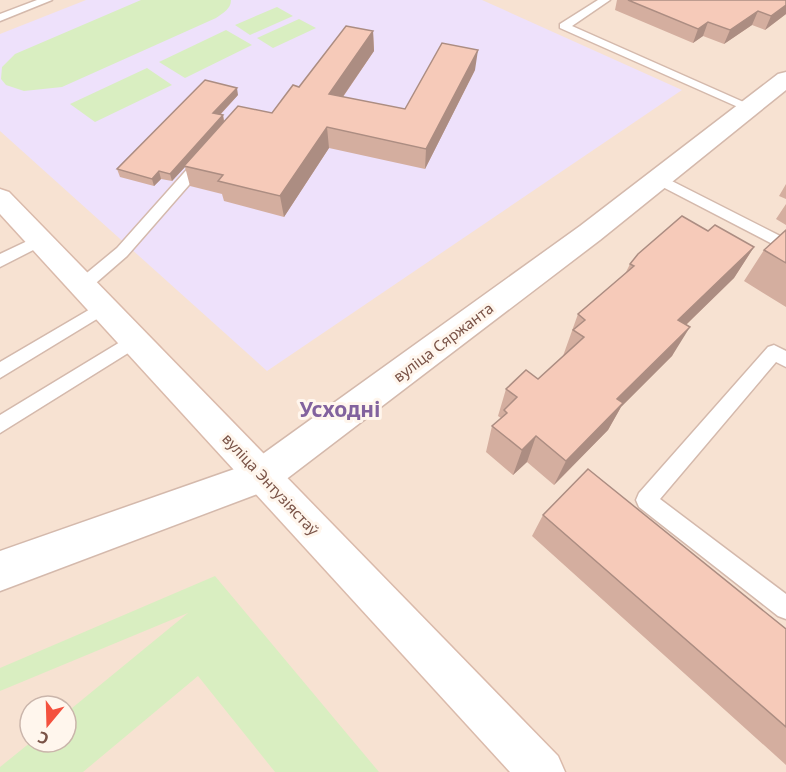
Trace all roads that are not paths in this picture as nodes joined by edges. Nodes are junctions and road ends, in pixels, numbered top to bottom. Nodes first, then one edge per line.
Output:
1 (47, 0) edge
2 (605, 0) edge
3 (2, 15) edge
4 (786, 79) edge
5 (751, 108) junction
6 (211, 150) edge
7 (660, 180) junction
8 (0, 198) edge
9 (40, 240) junction
10 (786, 246) edge
11 (0, 261) edge
12 (93, 296) junction
13 (135, 340) junction
14 (786, 360) edge
15 (0, 371) edge
16 (0, 425) edge
17 (263, 475) junction
18 (0, 571) edge
19 (786, 608) edge
20 (542, 772) edge

1 - 3 lane
2 - 5 lane
4 - 5 street, вуліца Сяржанта
5 - 7 street, вуліца Сяржанта
6 - 12 lane
7 - 10 lane
7 - 17 street, вуліца Сяржанта
8 - 9 street, вуліца Энтузіястаў
9 - 11 lane
9 - 12 street, вуліца Энтузіястаў
12 - 13 street, вуліца Энтузіястаў
12 - 15 lane
13 - 16 lane
13 - 17 street, вуліца Энтузіястаў
14 - 19 lane
17 - 18 street, вуліца Сяржанта
17 - 20 street, вуліца Энтузіястаў

